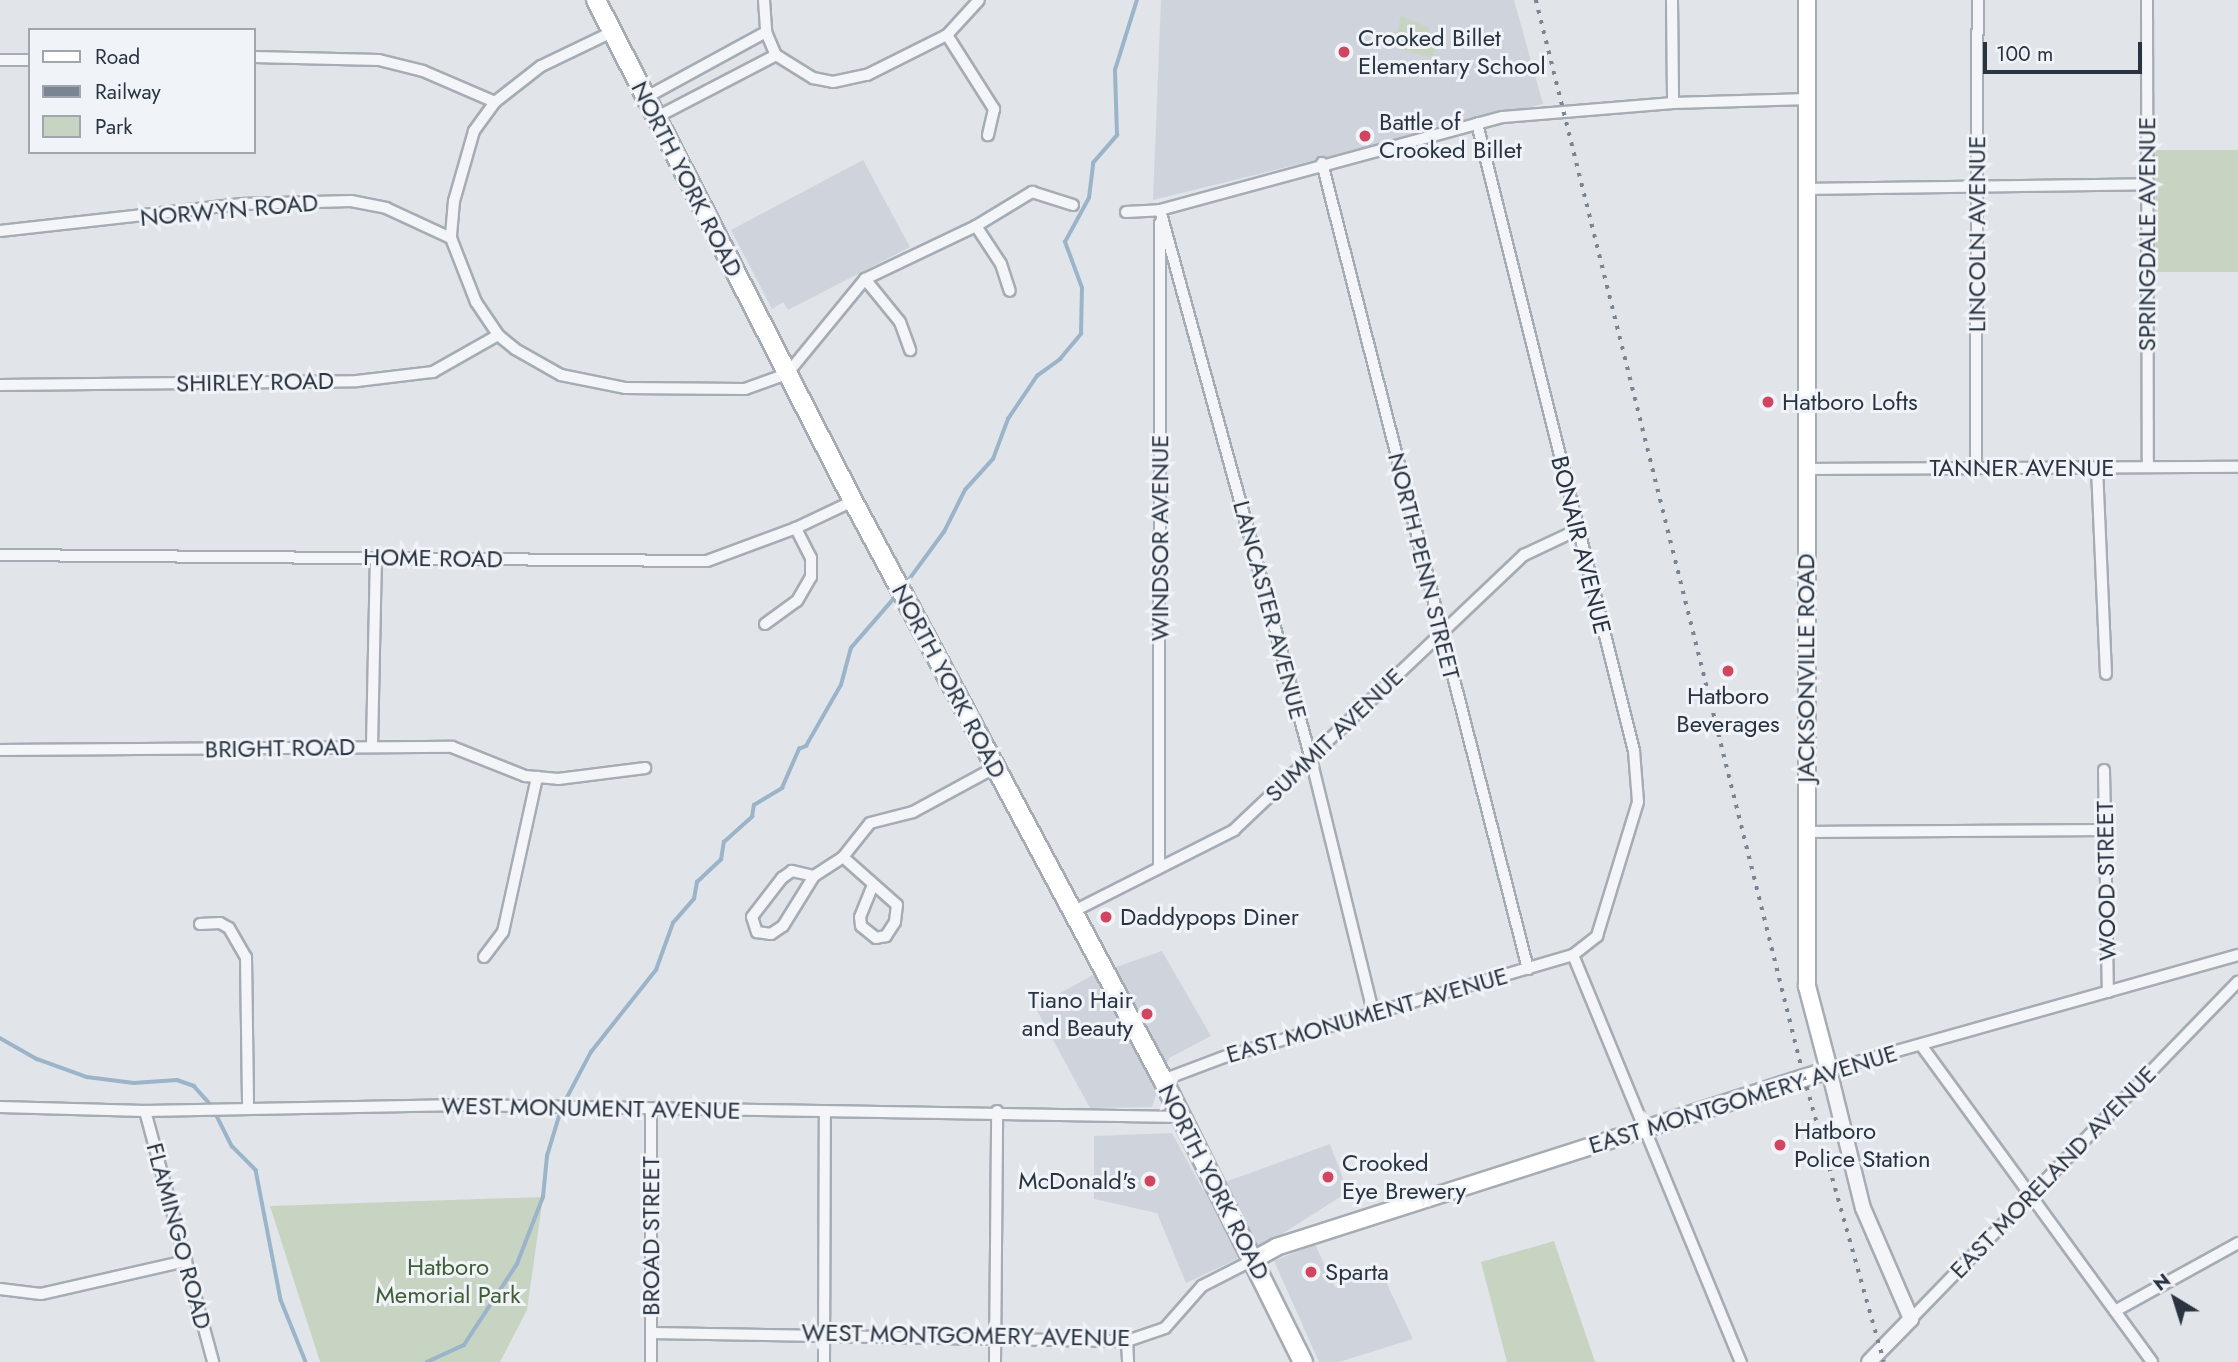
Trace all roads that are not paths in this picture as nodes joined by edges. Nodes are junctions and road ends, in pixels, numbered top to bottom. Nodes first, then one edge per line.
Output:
1 (596, 0) edge
2 (764, 0) edge
3 (979, 0) edge
4 (1672, 0) edge
5 (1807, 0) edge
6 (1978, 0) edge
7 (2147, 0) edge
8 (612, 32) junction
9 (766, 32) junction
10 (947, 34) junction
11 (776, 55) junction
12 (256, 57) edge
13 (0, 60) edge
14 (28, 60) edge
15 (645, 98) junction
16 (1809, 99) junction
17 (495, 102) junction
18 (1673, 103) junction
19 (655, 118) junction
20 (1477, 123) junction
21 (988, 135) dead end
22 (1322, 163) junction
23 (2146, 184) junction
24 (1806, 189) junction
25 (1978, 190) junction
26 (1073, 205) dead end
27 (1160, 209) junction
28 (1126, 212) dead end
29 (975, 226) junction
30 (0, 231) edge
31 (451, 238) junction
32 (865, 279) junction
33 (1010, 291) dead end
34 (498, 335) junction
35 (910, 350) dead end
36 (787, 374) junction
37 (0, 385) edge
38 (2148, 467) junction
39 (2238, 467) edge
40 (1976, 468) junction
41 (2097, 468) junction
42 (1807, 469) junction
43 (853, 501) junction
44 (796, 528) junction
45 (1577, 530) junction
46 (0, 555) edge
47 (376, 558) junction
48 (765, 624) dead end
49 (1441, 632) junction
50 (2106, 674) dead end
51 (372, 747) junction
52 (0, 750) edge
53 (1311, 759) junction
54 (996, 767) junction
55 (645, 768) dead end
56 (2104, 770) dead end
57 (537, 777) junction
58 (2103, 830) junction
59 (1806, 832) junction
60 (843, 857) junction
61 (1159, 867) junction
62 (814, 876) junction
63 (873, 884) junction
64 (1072, 912) junction
65 (200, 924) dead end
66 (1573, 954) junction
67 (2238, 955) edge
68 (484, 957) dead end
69 (1528, 969) junction
70 (2238, 982) edge
71 (2108, 992) junction
72 (1373, 1012) junction
73 (1921, 1045) junction
74 (1829, 1070) junction
75 (1163, 1080) junction
76 (248, 1105) junction
77 (0, 1107) edge
78 (651, 1110) junction
79 (145, 1111) junction
80 (997, 1111) junction
81 (825, 1114) junction
82 (1181, 1116) junction
83 (1644, 1127) junction
84 (2030, 1196) junction
85 (2238, 1243) edge
86 (1253, 1260) junction
87 (186, 1261) junction
88 (0, 1289) edge
89 (2115, 1311) junction
90 (1911, 1319) junction
91 (651, 1333) junction
92 (824, 1333) junction
93 (996, 1337) junction
94 (1127, 1340) junction
95 (213, 1362) edge
96 (651, 1362) edge
97 (824, 1362) edge
98 (995, 1362) edge
99 (1128, 1362) edge
100 (1303, 1362) edge
101 (1741, 1362) edge
102 (1869, 1362) edge
103 (2152, 1362) edge

1 - 8 highway, NORTH YORK ROAD
2 - 9 street
3 - 10 street
4 - 18 street
5 - 16 main road, JACKSONVILLE ROAD
6 - 25 street, LINCOLN AVENUE
7 - 23 street, SPRINGDALE AVENUE
8 - 15 highway, NORTH YORK ROAD
8 - 17 street
9 - 11 street
9 - 15 street
10 - 11 street
10 - 21 street
11 - 19 street
12 - 17 street
13 - 14 street
15 - 19 highway, NORTH YORK ROAD
16 - 18 street
16 - 24 main road, JACKSONVILLE ROAD
17 - 31 street
18 - 20 street
19 - 36 highway, NORTH YORK ROAD
20 - 22 street
20 - 45 street, BONAIR AVENUE
22 - 27 street
22 - 49 street, NORTH PENN STREET
23 - 25 street
23 - 38 street, SPRINGDALE AVENUE
24 - 25 street
24 - 42 main road, JACKSONVILLE ROAD
25 - 40 street, LINCOLN AVENUE
26 - 29 street
27 - 28 street
27 - 53 street, LANCASTER AVENUE
27 - 61 street, WINDSOR AVENUE
29 - 32 street
29 - 33 street
30 - 31 street, NORWYN ROAD
31 - 34 street
32 - 35 street
32 - 36 street
34 - 36 street
34 - 37 street, SHIRLEY ROAD
36 - 43 highway, NORTH YORK ROAD
38 - 39 street, TANNER AVENUE
38 - 41 street, TANNER AVENUE
40 - 41 street, TANNER AVENUE
40 - 42 street, TANNER AVENUE
41 - 50 street
42 - 59 main road, JACKSONVILLE ROAD
43 - 44 street, HOME ROAD
43 - 54 highway, NORTH YORK ROAD
44 - 47 street, HOME ROAD
44 - 48 street
45 - 49 street, SUMMIT AVENUE
45 - 66 street, BONAIR AVENUE
46 - 47 street, HOME ROAD
47 - 51 street, BRIGHT ROAD
49 - 53 street, SUMMIT AVENUE
49 - 69 street, NORTH PENN STREET
51 - 52 street, BRIGHT ROAD
51 - 57 street
53 - 61 street, SUMMIT AVENUE
53 - 72 street, LANCASTER AVENUE
54 - 60 street
54 - 64 highway, NORTH YORK ROAD
55 - 57 street
56 - 58 street, WOOD STREET
57 - 68 street
58 - 59 street
58 - 71 street, WOOD STREET
59 - 74 main road, JACKSONVILLE ROAD
60 - 62 street
60 - 63 street
61 - 64 street, SUMMIT AVENUE
62 - 62 street
63 - 63 street
64 - 75 highway, NORTH YORK ROAD
65 - 76 street
66 - 69 street, EAST MONUMENT AVENUE
66 - 83 street
67 - 71 street, EAST MONTGOMERY AVENUE
69 - 72 street, EAST MONUMENT AVENUE
70 - 84 street, EAST MORELAND AVENUE
71 - 73 street, EAST MONTGOMERY AVENUE
72 - 75 street, EAST MONUMENT AVENUE
73 - 74 street, EAST MONTGOMERY AVENUE
73 - 84 street
74 - 83 main road, EAST MONTGOMERY AVENUE
74 - 90 street, JACKSONVILLE ROAD
75 - 82 highway, NORTH YORK ROAD
76 - 78 street, WEST MONUMENT AVENUE
76 - 79 street, WEST MONUMENT AVENUE
77 - 79 street, WEST MONUMENT AVENUE
78 - 81 street, WEST MONUMENT AVENUE
78 - 91 street, BROAD STREET
79 - 87 street, FLAMINGO ROAD
80 - 81 street, WEST MONUMENT AVENUE
80 - 82 street, WEST MONUMENT AVENUE
80 - 93 street
81 - 92 street
82 - 86 highway, NORTH YORK ROAD
83 - 86 main road, EAST MONTGOMERY AVENUE
83 - 101 street
84 - 89 street
84 - 90 street, EAST MORELAND AVENUE
85 - 89 street
86 - 94 street, WEST MONTGOMERY AVENUE
86 - 100 highway, NORTH YORK ROAD
87 - 88 street
87 - 95 street, FLAMINGO ROAD
89 - 103 street
90 - 102 street, EAST MORELAND AVENUE
91 - 92 street, WEST MONTGOMERY AVENUE
91 - 96 street, BROAD STREET
92 - 93 street, WEST MONTGOMERY AVENUE
92 - 97 street
93 - 94 street, WEST MONTGOMERY AVENUE
93 - 98 street
94 - 99 street

